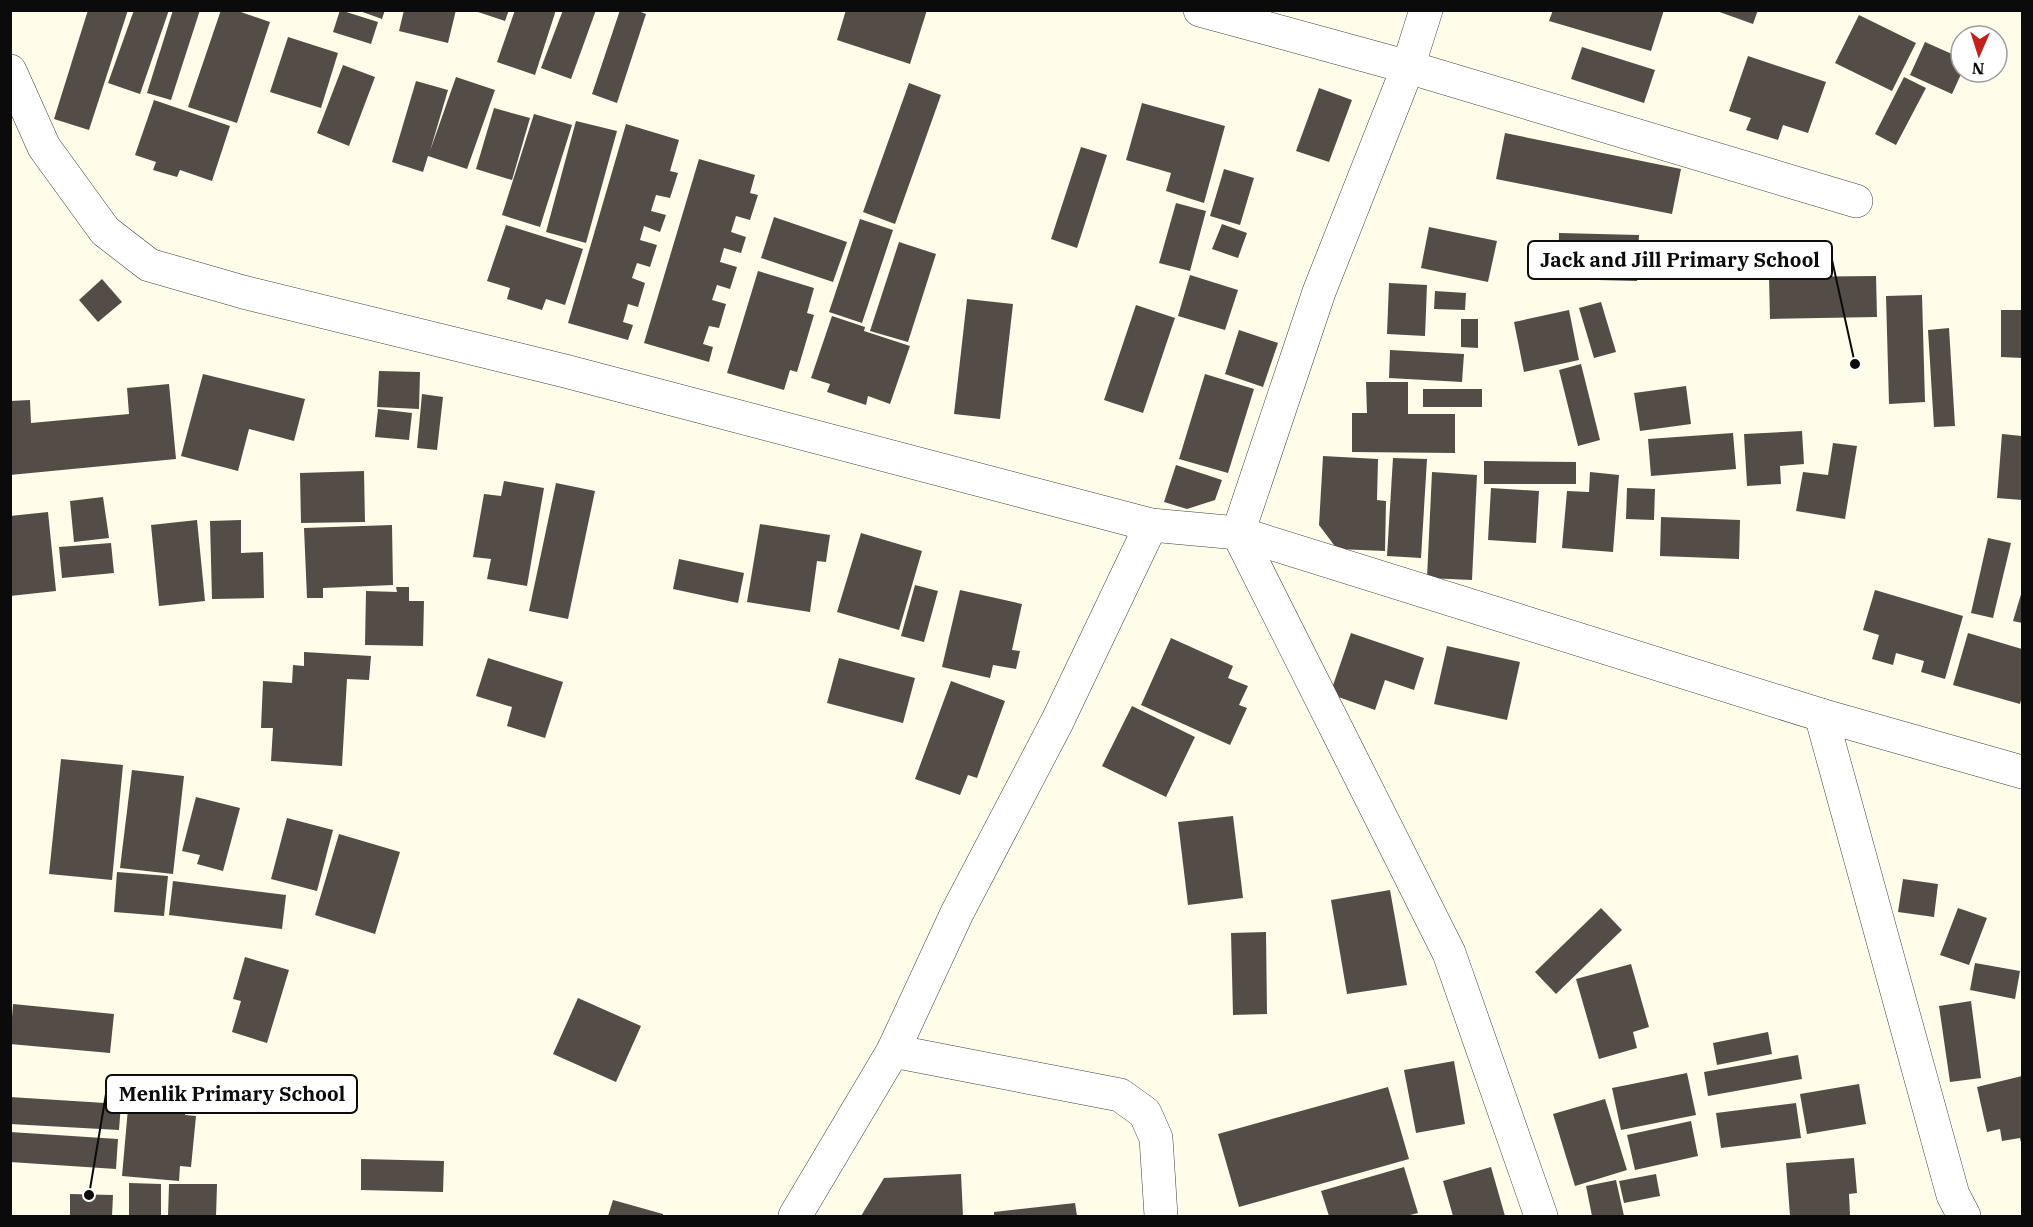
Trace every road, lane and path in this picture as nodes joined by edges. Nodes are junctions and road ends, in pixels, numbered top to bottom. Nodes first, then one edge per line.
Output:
1 (1200, 10) edge
2 (1426, 10) edge
3 (1408, 67) junction
4 (10, 71) edge
5 (1856, 201) dead end
6 (1151, 525) junction
7 (1238, 532) junction
8 (1821, 715) junction
9 (2022, 772) edge
10 (893, 1051) junction
11 (795, 1216) edge
12 (1161, 1216) edge
13 (1541, 1216) edge
14 (1964, 1216) edge

1 - 3 street
2 - 3 street
3 - 5 street
3 - 7 street
4 - 6 street
6 - 7 street
6 - 10 street
7 - 8 street
7 - 13 street
8 - 9 street
8 - 14 street
10 - 11 street
10 - 12 street

